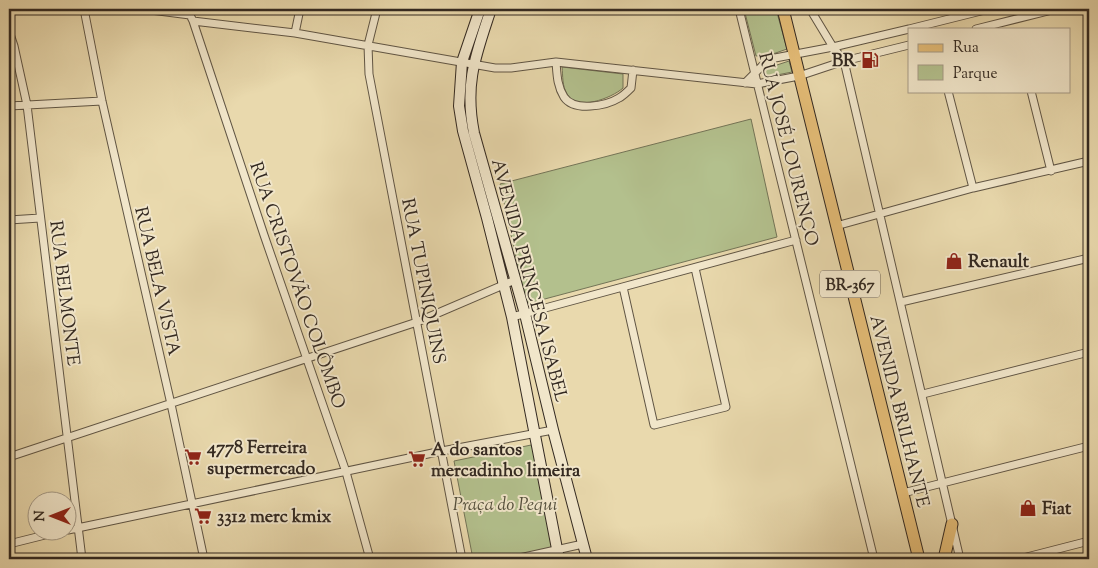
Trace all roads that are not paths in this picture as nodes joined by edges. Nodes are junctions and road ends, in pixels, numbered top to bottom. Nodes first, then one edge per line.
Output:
1 (84, 9) edge
2 (143, 9) edge
3 (300, 9) edge
4 (377, 9) edge
5 (480, 9) edge
6 (491, 9) edge
7 (739, 9) edge
8 (783, 9) edge
9 (810, 9) edge
10 (990, 9) edge
11 (1056, 9) edge
12 (192, 15) edge
13 (1013, 20) junction
14 (932, 26) edge
15 (917, 28) edge
16 (980, 28) edge
17 (1016, 28) edge
18 (908, 29) edge
19 (9, 31) edge
20 (295, 33) junction
21 (368, 45) junction
22 (908, 45) edge
23 (833, 47) junction
24 (794, 54) junction
25 (844, 61) junction
26 (462, 62) junction
27 (556, 62) junction
28 (473, 65) junction
29 (633, 70) junction
30 (754, 72) junction
31 (799, 76) junction
32 (744, 83) junction
33 (757, 84) junction
34 (948, 92) edge
35 (1031, 92) edge
36 (102, 101) junction
37 (27, 105) junction
38 (9, 106) edge
39 (1089, 161) edge
40 (1051, 171) junction
41 (973, 188) junction
42 (880, 214) junction
43 (40, 218) junction
44 (9, 220) edge
45 (836, 226) junction
46 (796, 240) junction
47 (1089, 258) edge
48 (695, 268) junction
49 (515, 280) junction
50 (504, 285) junction
51 (622, 287) junction
52 (901, 302) junction
53 (525, 314) junction
54 (512, 317) junction
55 (417, 322) junction
56 (1089, 352) edge
57 (307, 358) junction
58 (536, 362) junction
59 (522, 366) junction
60 (922, 394) junction
61 (171, 404) junction
62 (553, 430) junction
63 (536, 433) junction
64 (68, 439) junction
65 (1089, 446) edge
66 (442, 451) junction
67 (9, 457) edge
68 (346, 472) junction
69 (943, 482) junction
70 (74, 490) edge
71 (903, 493) junction
72 (192, 504) junction
73 (952, 524) junction
74 (78, 527) joint
75 (28, 539) edge
76 (1089, 541) edge
77 (9, 544) edge
78 (584, 544) junction
79 (559, 555) edge
80 (82, 559) edge
81 (204, 559) edge
82 (370, 559) edge
83 (462, 559) edge
84 (514, 559) edge
85 (587, 559) edge
86 (874, 559) edge
87 (919, 559) edge
88 (944, 559) edge
89 (960, 559) edge
90 (1019, 559) edge

1 - 36 street, RUA BELA VISTA
2 - 12 street
3 - 20 street
4 - 21 street, RUA TUPINIQUINS
5 - 26 main road, AVENIDA PRINCESA ISABEL
6 - 28 main road, AVENIDA PRINCESA ISABEL
7 - 30 street, RUA JOSÉ LOURENÇO
8 - 24 main road, AVENIDA BRILHANTE / BR-367
9 - 23 street
10 - 14 street
11 - 13 street
12 - 20 street
12 - 57 street, RUA CRISTOVÃO COLÔMBO
13 - 16 street
13 - 17 street
14 - 15 street
18 - 23 street
19 - 37 street, RUA BELMONTE
20 - 21 street
21 - 26 street
21 - 55 street, RUA TUPINIQUINS
22 - 25 street
23 - 24 street
23 - 25 street
24 - 30 street
24 - 31 main road, AVENIDA BRILHANTE / BR-367
25 - 31 street
25 - 42 street
26 - 28 street
26 - 50 main road, AVENIDA PRINCESA ISABEL
27 - 28 street
27 - 29 street
27 - 29 street
28 - 49 main road, AVENIDA PRINCESA ISABEL
29 - 32 street
30 - 32 street
30 - 33 street, RUA JOSÉ LOURENÇO
31 - 33 street
31 - 45 main road, AVENIDA BRILHANTE / BR-367
32 - 33 street
33 - 46 street, RUA JOSÉ LOURENÇO
34 - 41 street
35 - 40 street
36 - 37 street
36 - 61 street, RUA BELA VISTA
37 - 38 street
37 - 43 street, RUA BELMONTE
39 - 40 street
40 - 41 street
41 - 42 street
42 - 45 street
42 - 52 street
43 - 44 street
43 - 64 street, RUA BELMONTE
45 - 71 main road, AVENIDA BRILHANTE / BR-367
46 - 48 street
46 - 86 street, RUA JOSÉ LOURENÇO
47 - 52 street
48 - 51 street
48 - 51 street
49 - 50 street
49 - 53 main road, AVENIDA PRINCESA ISABEL
50 - 54 main road, AVENIDA PRINCESA ISABEL
50 - 55 street
51 - 53 street
52 - 60 street
53 - 54 street
53 - 58 main road, AVENIDA PRINCESA ISABEL
54 - 59 main road, AVENIDA PRINCESA ISABEL
55 - 57 street
55 - 66 street, RUA TUPINIQUINS
56 - 60 street
57 - 61 street
57 - 68 street, RUA CRISTOVÃO COLÔMBO
58 - 59 main road
58 - 62 main road, AVENIDA PRINCESA ISABEL
59 - 63 main road, AVENIDA PRINCESA ISABEL
60 - 69 street
61 - 64 street
61 - 72 street, RUA BELA VISTA
62 - 63 street
62 - 78 main road, AVENIDA PRINCESA ISABEL
63 - 66 street
63 - 79 main road, AVENIDA PRINCESA ISABEL
64 - 67 street
64 - 70 street, RUA BELMONTE
65 - 69 street
66 - 68 street
66 - 83 street, RUA TUPINIQUINS
68 - 72 street
68 - 82 street, RUA CRISTOVÃO COLÔMBO
69 - 71 street
69 - 73 street
71 - 87 main road, AVENIDA BRILHANTE / BR-367
72 - 74 street
72 - 81 street, RUA BELA VISTA
73 - 88 main road
73 - 89 street
74 - 80 street, RUA BELMONTE
75 - 77 street
76 - 90 street
78 - 79 street
78 - 85 main road, AVENIDA PRINCESA ISABEL
79 - 84 street

